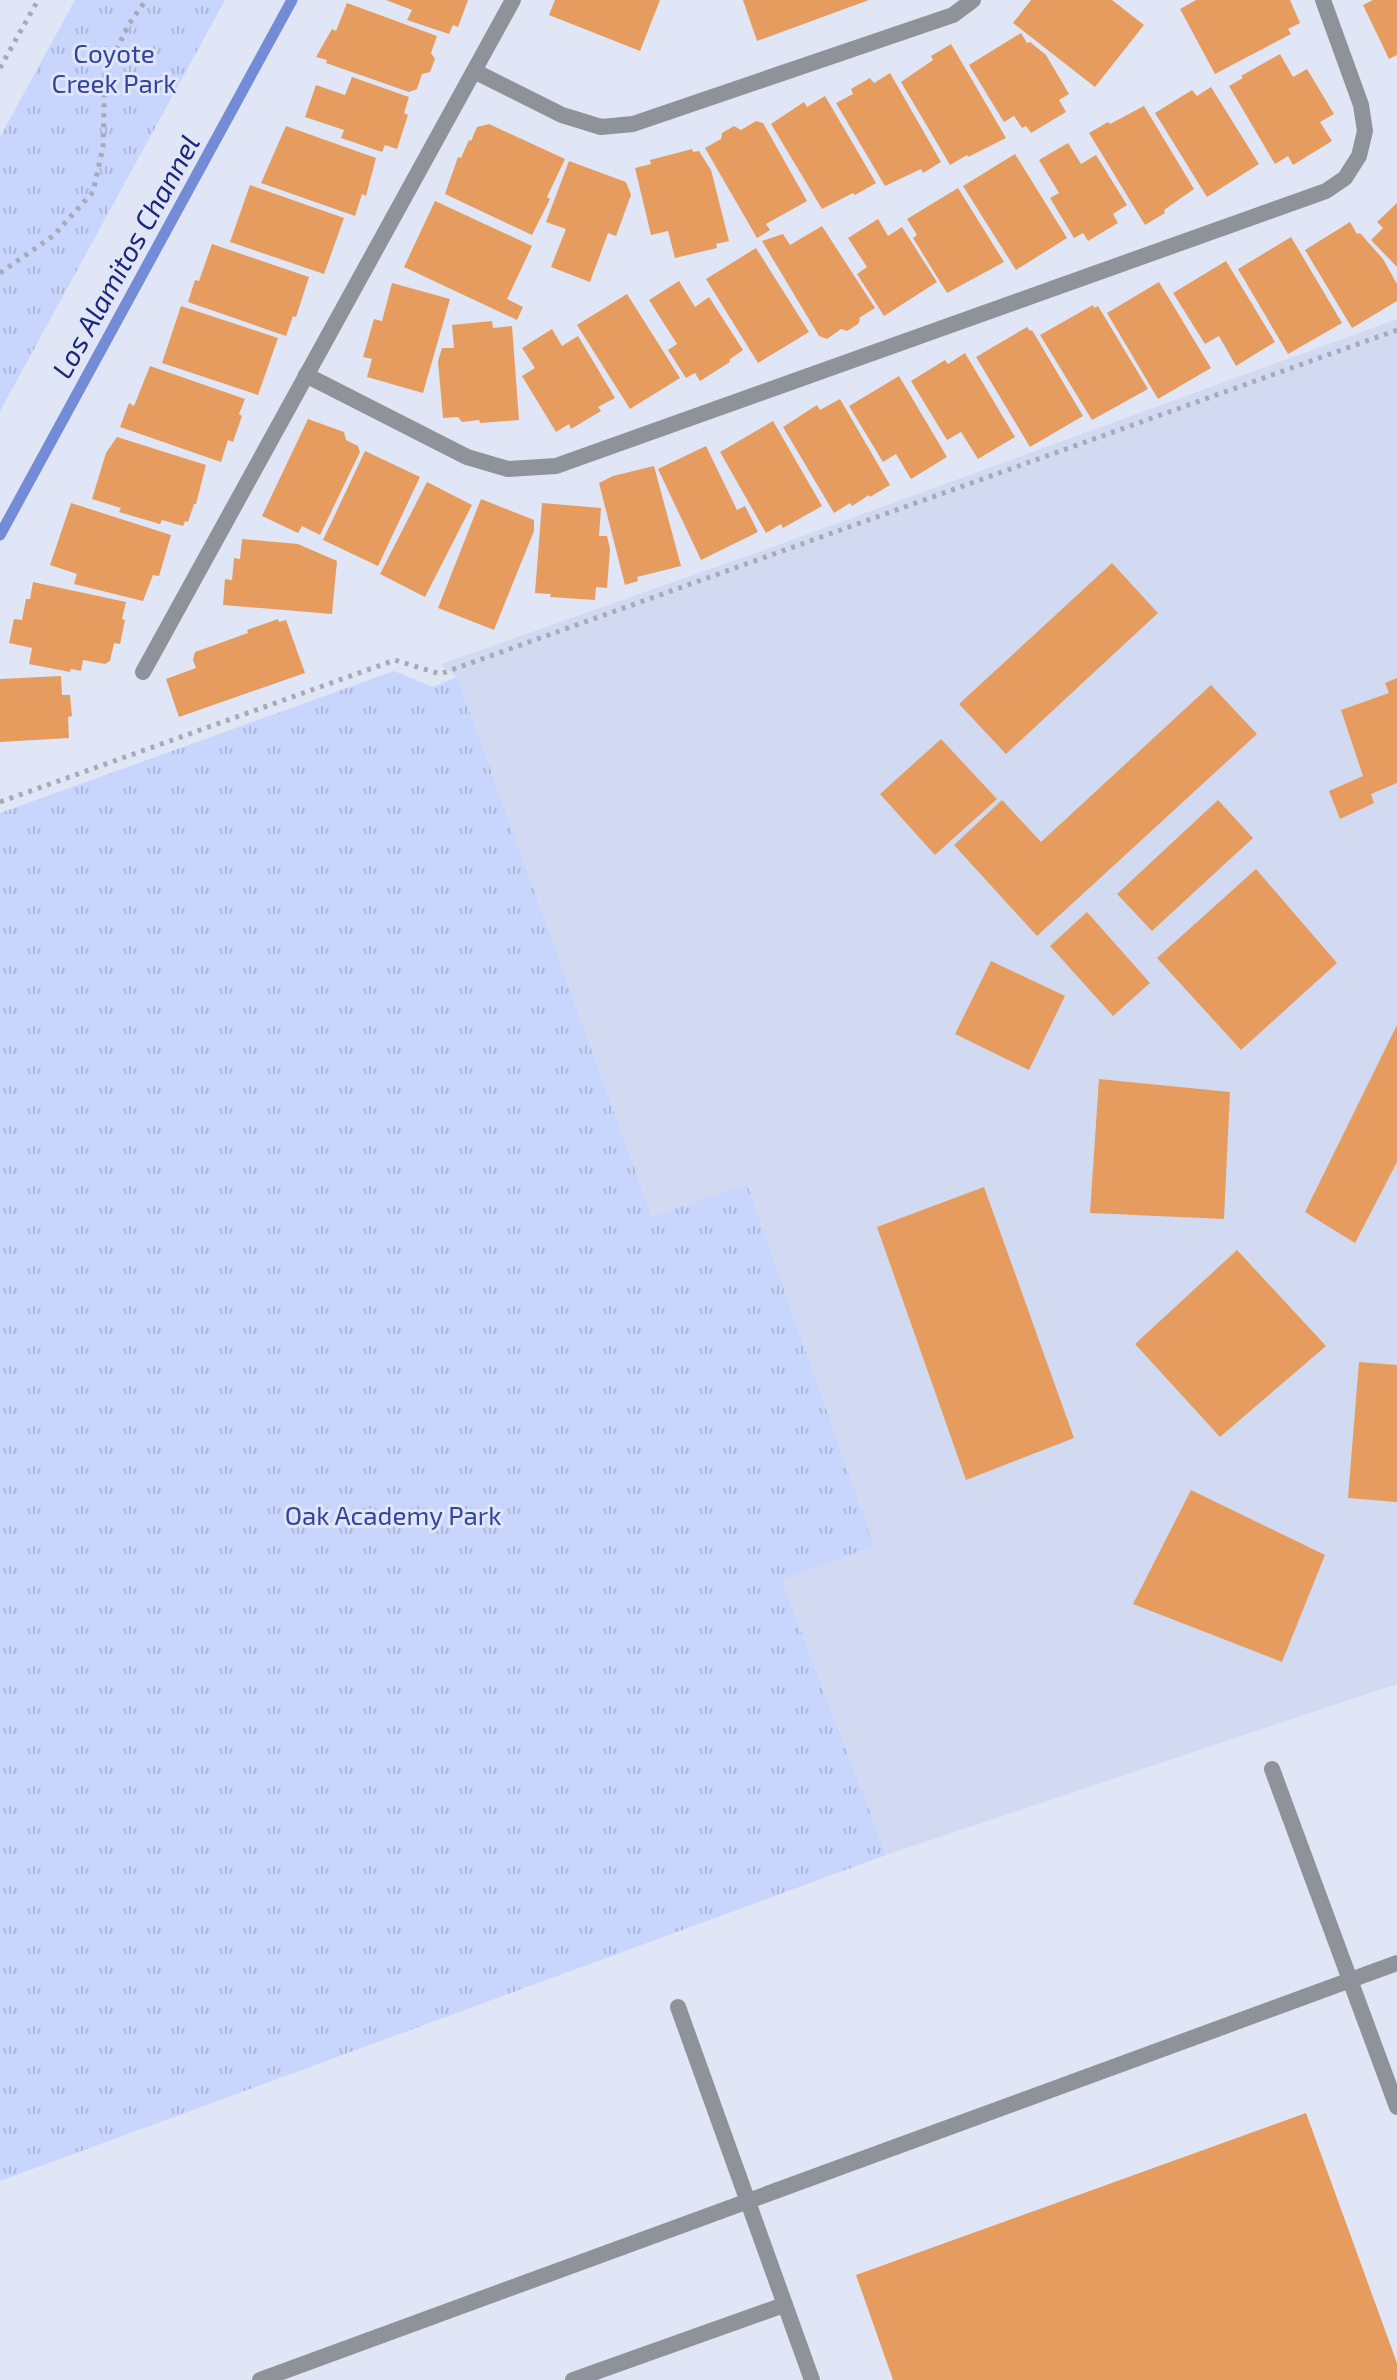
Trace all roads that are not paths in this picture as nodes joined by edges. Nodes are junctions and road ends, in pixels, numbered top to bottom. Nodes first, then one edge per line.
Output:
1 (513, 0) edge
2 (973, 0) edge
3 (1323, 0) edge
4 (474, 71) junction
5 (306, 375) junction
6 (143, 672) dead end
7 (1272, 1769) dead end
8 (1397, 1963) edge
9 (1350, 1981) junction
10 (678, 2007) dead end
11 (1397, 2107) edge
12 (747, 2202) junction
13 (784, 2305) junction
14 (260, 2380) edge
15 (573, 2380) edge
16 (812, 2380) edge

1 - 4 lane
2 - 4 lane
3 - 5 lane
4 - 5 lane
5 - 6 lane
7 - 9 lane
8 - 9 lane
9 - 11 lane
9 - 12 lane
10 - 12 lane
12 - 13 lane
12 - 14 lane
13 - 15 lane
13 - 16 lane

